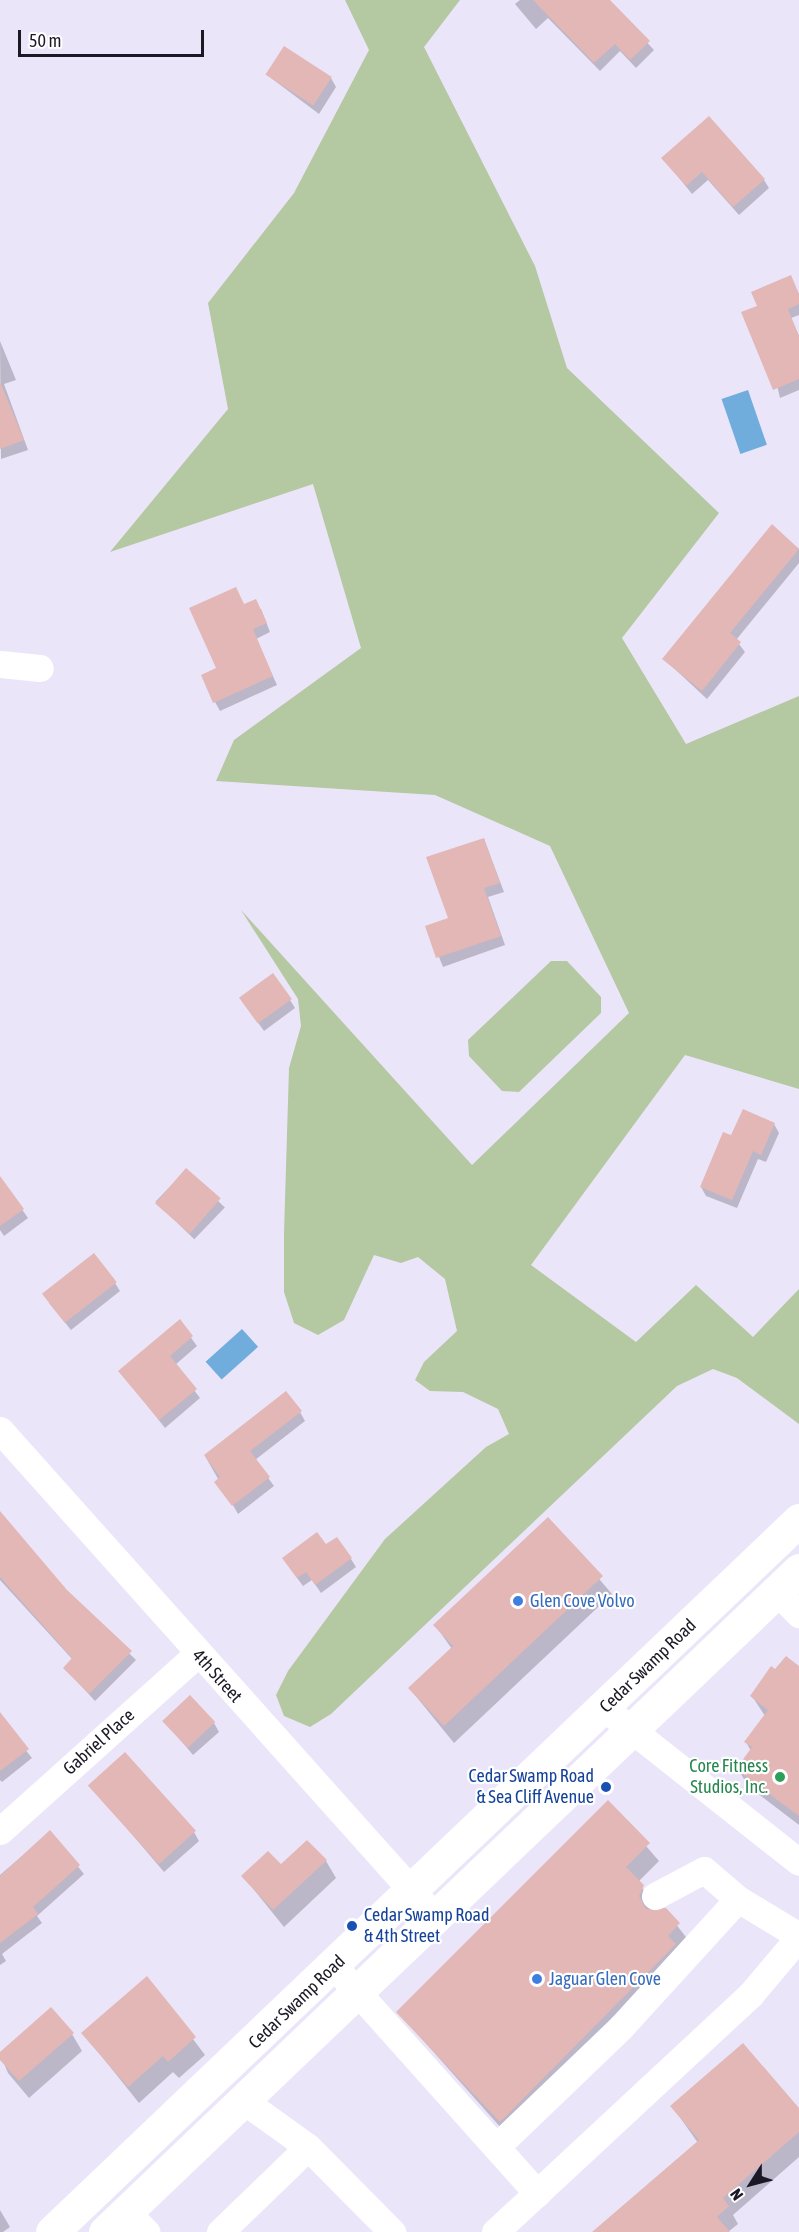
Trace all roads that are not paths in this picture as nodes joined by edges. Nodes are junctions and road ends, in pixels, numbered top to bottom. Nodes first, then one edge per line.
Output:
1 (0, 663) edge
2 (40, 668) dead end
3 (0, 1430) edge
4 (799, 1520) edge
5 (743, 1575) junction
6 (792, 1592) edge
7 (197, 1654) junction
8 (655, 1707) junction
9 (604, 1708) junction
10 (632, 1730) junction
11 (0, 1831) edge
12 (799, 1862) edge
13 (411, 1890) junction
14 (655, 1896) dead end
15 (738, 1899) junction
16 (437, 1919) junction
17 (799, 1936) edge
18 (334, 1966) junction
19 (358, 1993) junction
20 (244, 2101) junction
21 (308, 2146) junction
22 (496, 2147) junction
23 (537, 2193) junction
24 (126, 2225) edge
25 (52, 2232) edge
26 (220, 2232) edge
27 (392, 2232) edge
28 (495, 2232) edge

1 - 2 street
3 - 7 street, 4th Street
4 - 5 main road, Cedar Swamp Road
5 - 8 main road
5 - 9 main road, Cedar Swamp Road
6 - 8 main road, Cedar Swamp Road
7 - 11 street, Gabriel Place
7 - 13 street, 4th Street
8 - 10 main road, Cedar Swamp Road
9 - 10 street
9 - 13 main road, Cedar Swamp Road
10 - 12 street
10 - 16 main road, Cedar Swamp Road
13 - 16 street, 4th Street
13 - 18 main road, Cedar Swamp Road
14 - 15 street
15 - 17 street
15 - 22 street
16 - 19 main road, Cedar Swamp Road
17 - 23 street
18 - 19 street
18 - 25 main road, Cedar Swamp Road
19 - 20 main road, Cedar Swamp Road
19 - 22 street
20 - 21 street
20 - 24 main road, Cedar Swamp Road
21 - 26 street
21 - 27 street
22 - 23 street
23 - 28 street

